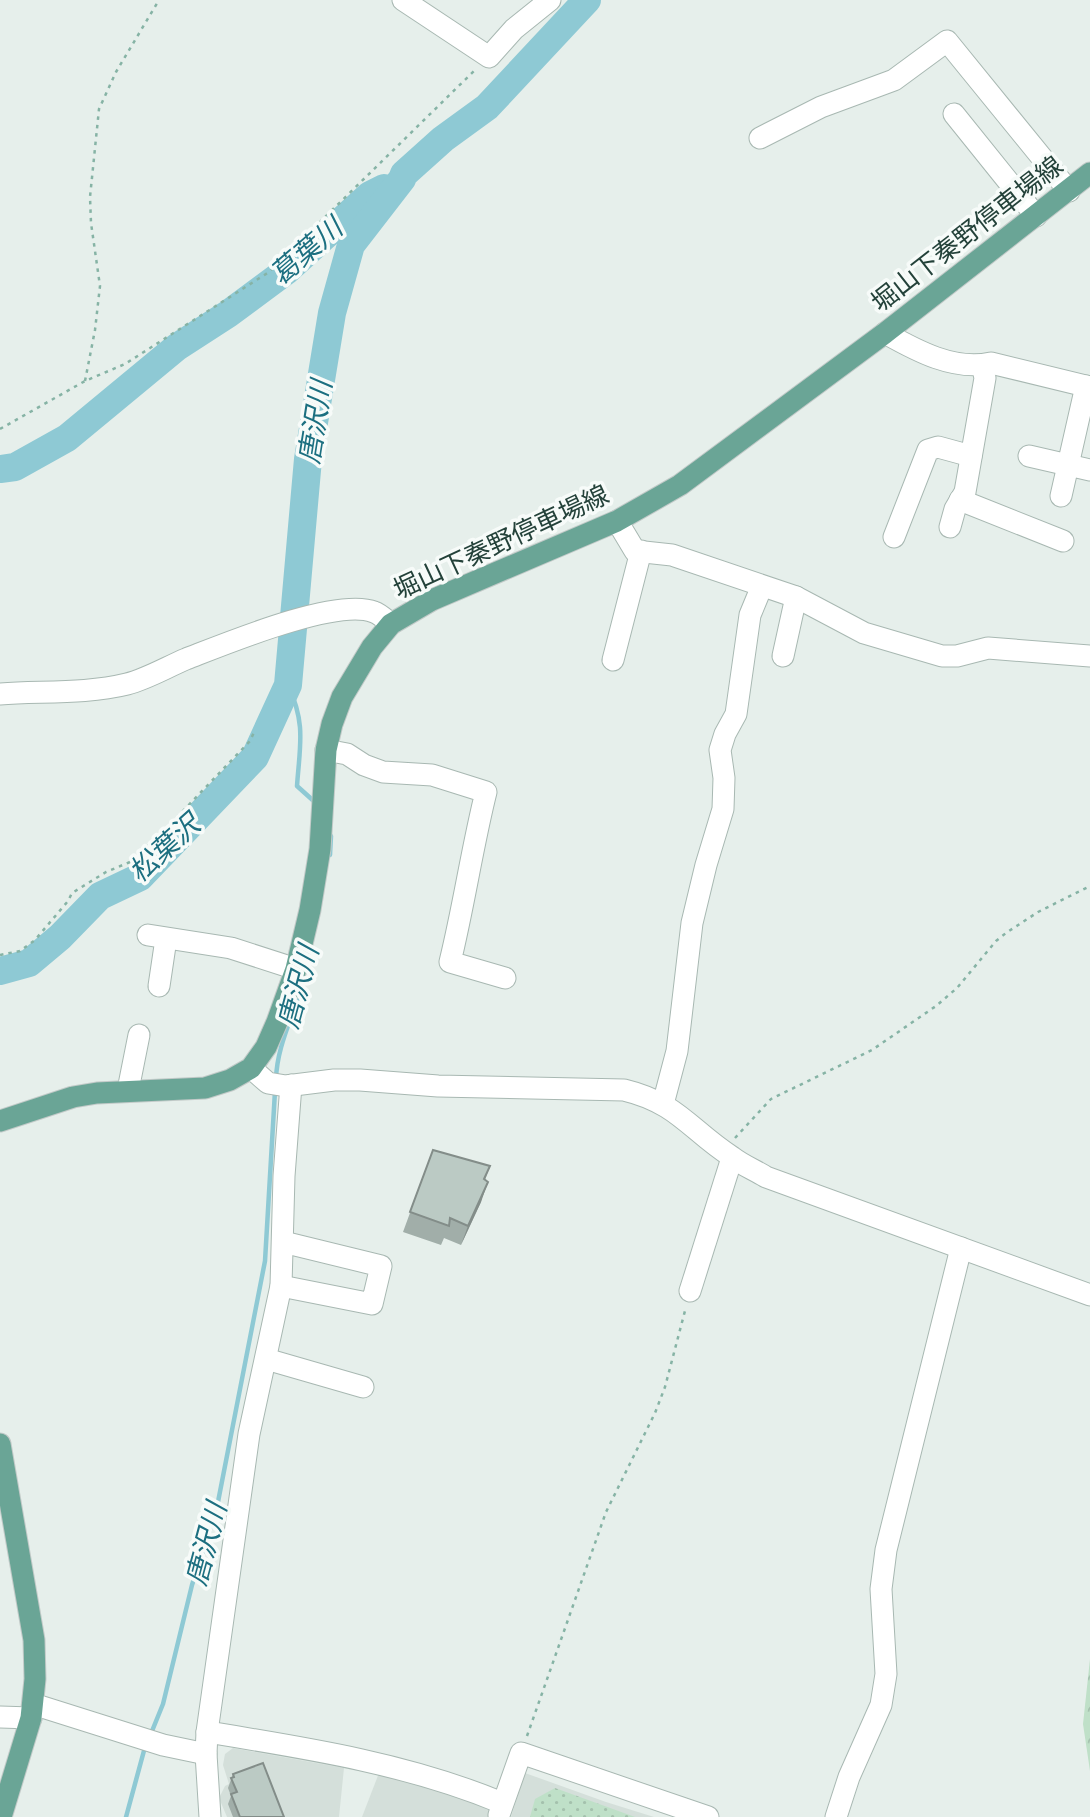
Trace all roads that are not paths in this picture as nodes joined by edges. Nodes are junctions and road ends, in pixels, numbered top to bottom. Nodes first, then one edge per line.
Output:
1 (403, 0) edge
2 (550, 0) edge
3 (954, 114) dead end
4 (760, 138) dead end
5 (1090, 173) edge
6 (1069, 191) junction
7 (1036, 216) junction
8 (885, 333) junction
9 (982, 365) junction
10 (1088, 386) edge
11 (971, 456) junction
12 (1029, 456) dead end
13 (1068, 466) junction
14 (1090, 470) edge
15 (1061, 496) dead end
16 (960, 500) junction
17 (617, 521) junction
18 (950, 527) dead end
19 (894, 537) dead end
20 (1063, 541) dead end
21 (640, 551) junction
22 (762, 586) junction
23 (796, 597) junction
24 (391, 624) junction
25 (1089, 652) edge
26 (783, 656) dead end
27 (614, 660) dead end
28 (0, 694) edge
29 (326, 750) junction
30 (296, 969) junction
31 (505, 978) dead end
32 (159, 986) dead end
33 (139, 1035) dead end
34 (251, 1068) junction
35 (282, 1084) junction
36 (128, 1090) junction
37 (663, 1104) junction
38 (0, 1121) edge
39 (729, 1155) junction
40 (284, 1242) junction
41 (961, 1248) junction
42 (281, 1286) junction
43 (690, 1292) road end
44 (1090, 1295) edge
45 (267, 1359) junction
46 (363, 1387) dead end
47 (0, 1444) edge
48 (32, 1711) junction
49 (0, 1717) edge
50 (207, 1732) junction
51 (206, 1754) junction
52 (500, 1810) edge
53 (1, 1817) edge
54 (210, 1817) edge
55 (708, 1817) edge
56 (836, 1817) edge

1 - 2 street
3 - 7 street
4 - 6 street
5 - 6 main road, 堀山下秦野停車場線
6 - 7 main road, 堀山下秦野停車場線
7 - 8 main road, 堀山下秦野停車場線
8 - 9 street
8 - 17 main road, 堀山下秦野停車場線
9 - 10 street
9 - 11 street
10 - 13 street
11 - 16 street
11 - 19 street
12 - 13 street
13 - 14 street
13 - 15 street
16 - 18 street
16 - 20 street
17 - 21 street
17 - 24 main road, 堀山下秦野停車場線
21 - 22 street
21 - 27 street
22 - 23 street
22 - 37 street
23 - 25 street
23 - 26 street
24 - 28 street
24 - 29 main road, 堀山下秦野停車場線
29 - 30 main road, 堀山下秦野停車場線
29 - 31 street
30 - 32 street
30 - 34 main road, 堀山下秦野停車場線
33 - 36 street
34 - 35 street
34 - 36 main road
35 - 37 street
35 - 40 street
36 - 38 main road
37 - 39 street
39 - 41 street
39 - 43 street
40 - 42 street
40 - 42 street
41 - 44 street
41 - 56 street
42 - 45 street
45 - 46 street
45 - 50 street
47 - 48 main road
48 - 49 street
48 - 51 street
48 - 53 main road
50 - 51 street
50 - 52 street
51 - 54 street
52 - 55 street

